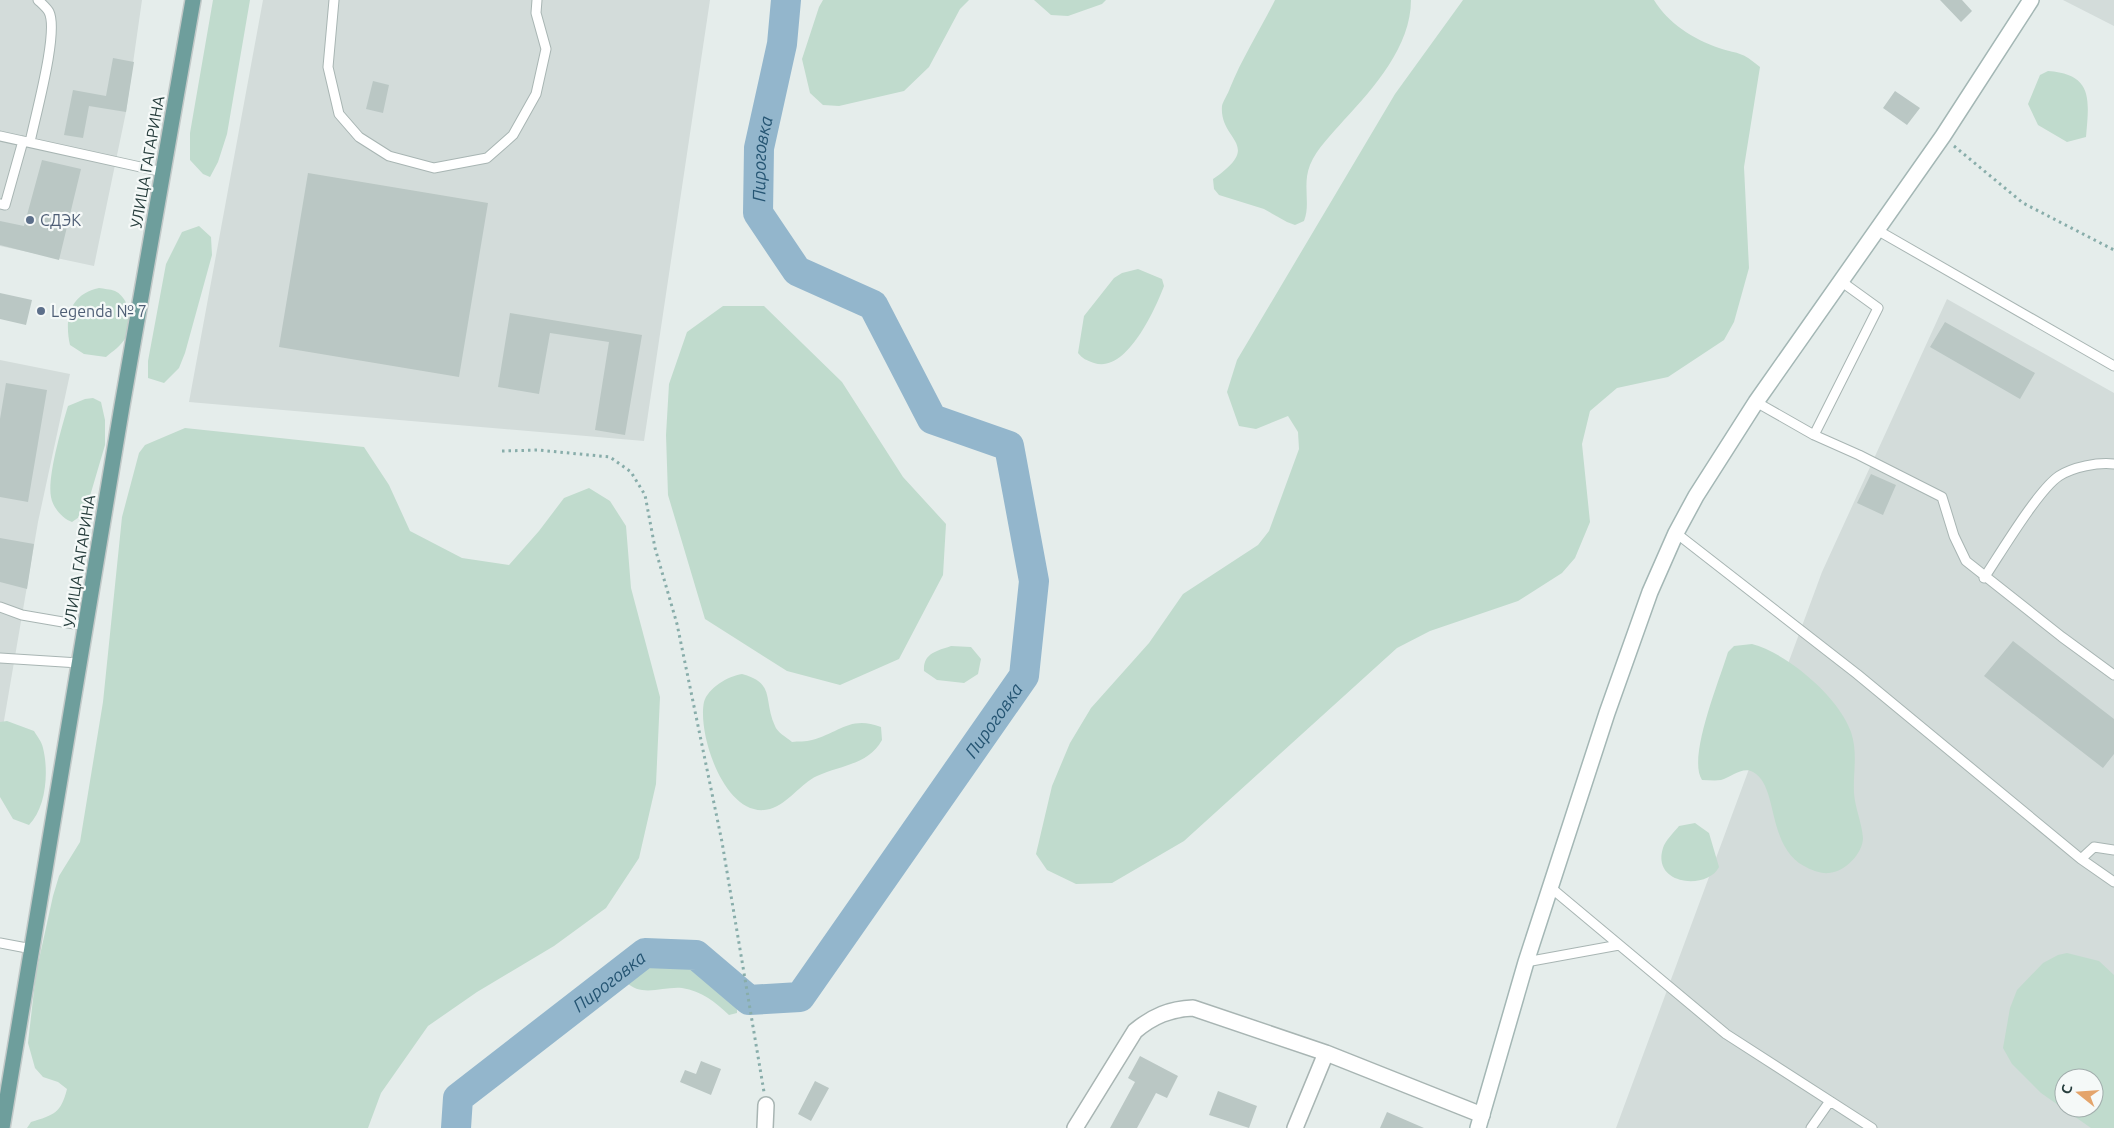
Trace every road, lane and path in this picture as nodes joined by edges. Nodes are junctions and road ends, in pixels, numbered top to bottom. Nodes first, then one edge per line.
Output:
1 (38, 0) edge
2 (193, 0) edge
3 (334, 0) edge
4 (537, 0) edge
5 (2031, 0) edge
6 (0, 136) edge
7 (1943, 136) junction
8 (27, 142) junction
9 (163, 172) junction
10 (0, 204) edge
11 (1877, 230) junction
12 (2114, 250) edge
13 (1842, 282) junction
14 (2114, 366) edge
15 (1756, 402) junction
16 (1814, 435) junction
17 (502, 450) dead end
18 (2114, 464) edge
19 (1676, 533) junction
20 (1984, 578) junction
21 (0, 607) edge
22 (86, 626) junction
23 (0, 658) edge
24 (79, 663) junction
25 (2114, 674) edge
26 (2114, 850) edge
27 (2081, 859) junction
28 (2114, 882) edge
29 (1550, 887) junction
30 (0, 942) edge
31 (1620, 945) junction
32 (32, 949) junction
33 (1526, 962) junction
34 (1326, 1053) junction
35 (4, 1095) edge
36 (1830, 1101) junction
37 (766, 1105) joint
38 (1480, 1122) edge
39 (2, 1128) edge
40 (765, 1128) edge
41 (1076, 1128) edge
42 (1294, 1128) edge
43 (1811, 1128) edge
44 (1872, 1128) edge

1 - 8 lane
2 - 9 main road, УЛИЦА ГАГАРИНА
3 - 4 lane
5 - 7 main road
6 - 8 lane
7 - 11 main road
7 - 12 path
8 - 9 lane
8 - 10 lane
9 - 22 main road, УЛИЦА ГАГАРИНА
11 - 13 main road
11 - 14 lane
13 - 15 main road
13 - 16 lane
15 - 16 lane
15 - 19 main road
16 - 20 lane
17 - 37 path
18 - 20 lane
19 - 27 lane
19 - 29 main road
20 - 25 lane
21 - 22 lane
22 - 24 main road, УЛИЦА ГАГАРИНА
23 - 24 lane
24 - 32 main road, УЛИЦА ГАГАРИНА
26 - 27 lane
27 - 28 lane
29 - 31 lane
29 - 33 main road
30 - 32 lane
31 - 33 lane
31 - 36 lane
32 - 35 main road, УЛИЦА ГАГАРИНА
33 - 38 main road
34 - 38 main road
34 - 41 main road
34 - 42 main road
35 - 39 main road, УЛИЦА ГАГАРИНА
36 - 43 lane
36 - 44 lane
37 - 40 main road

